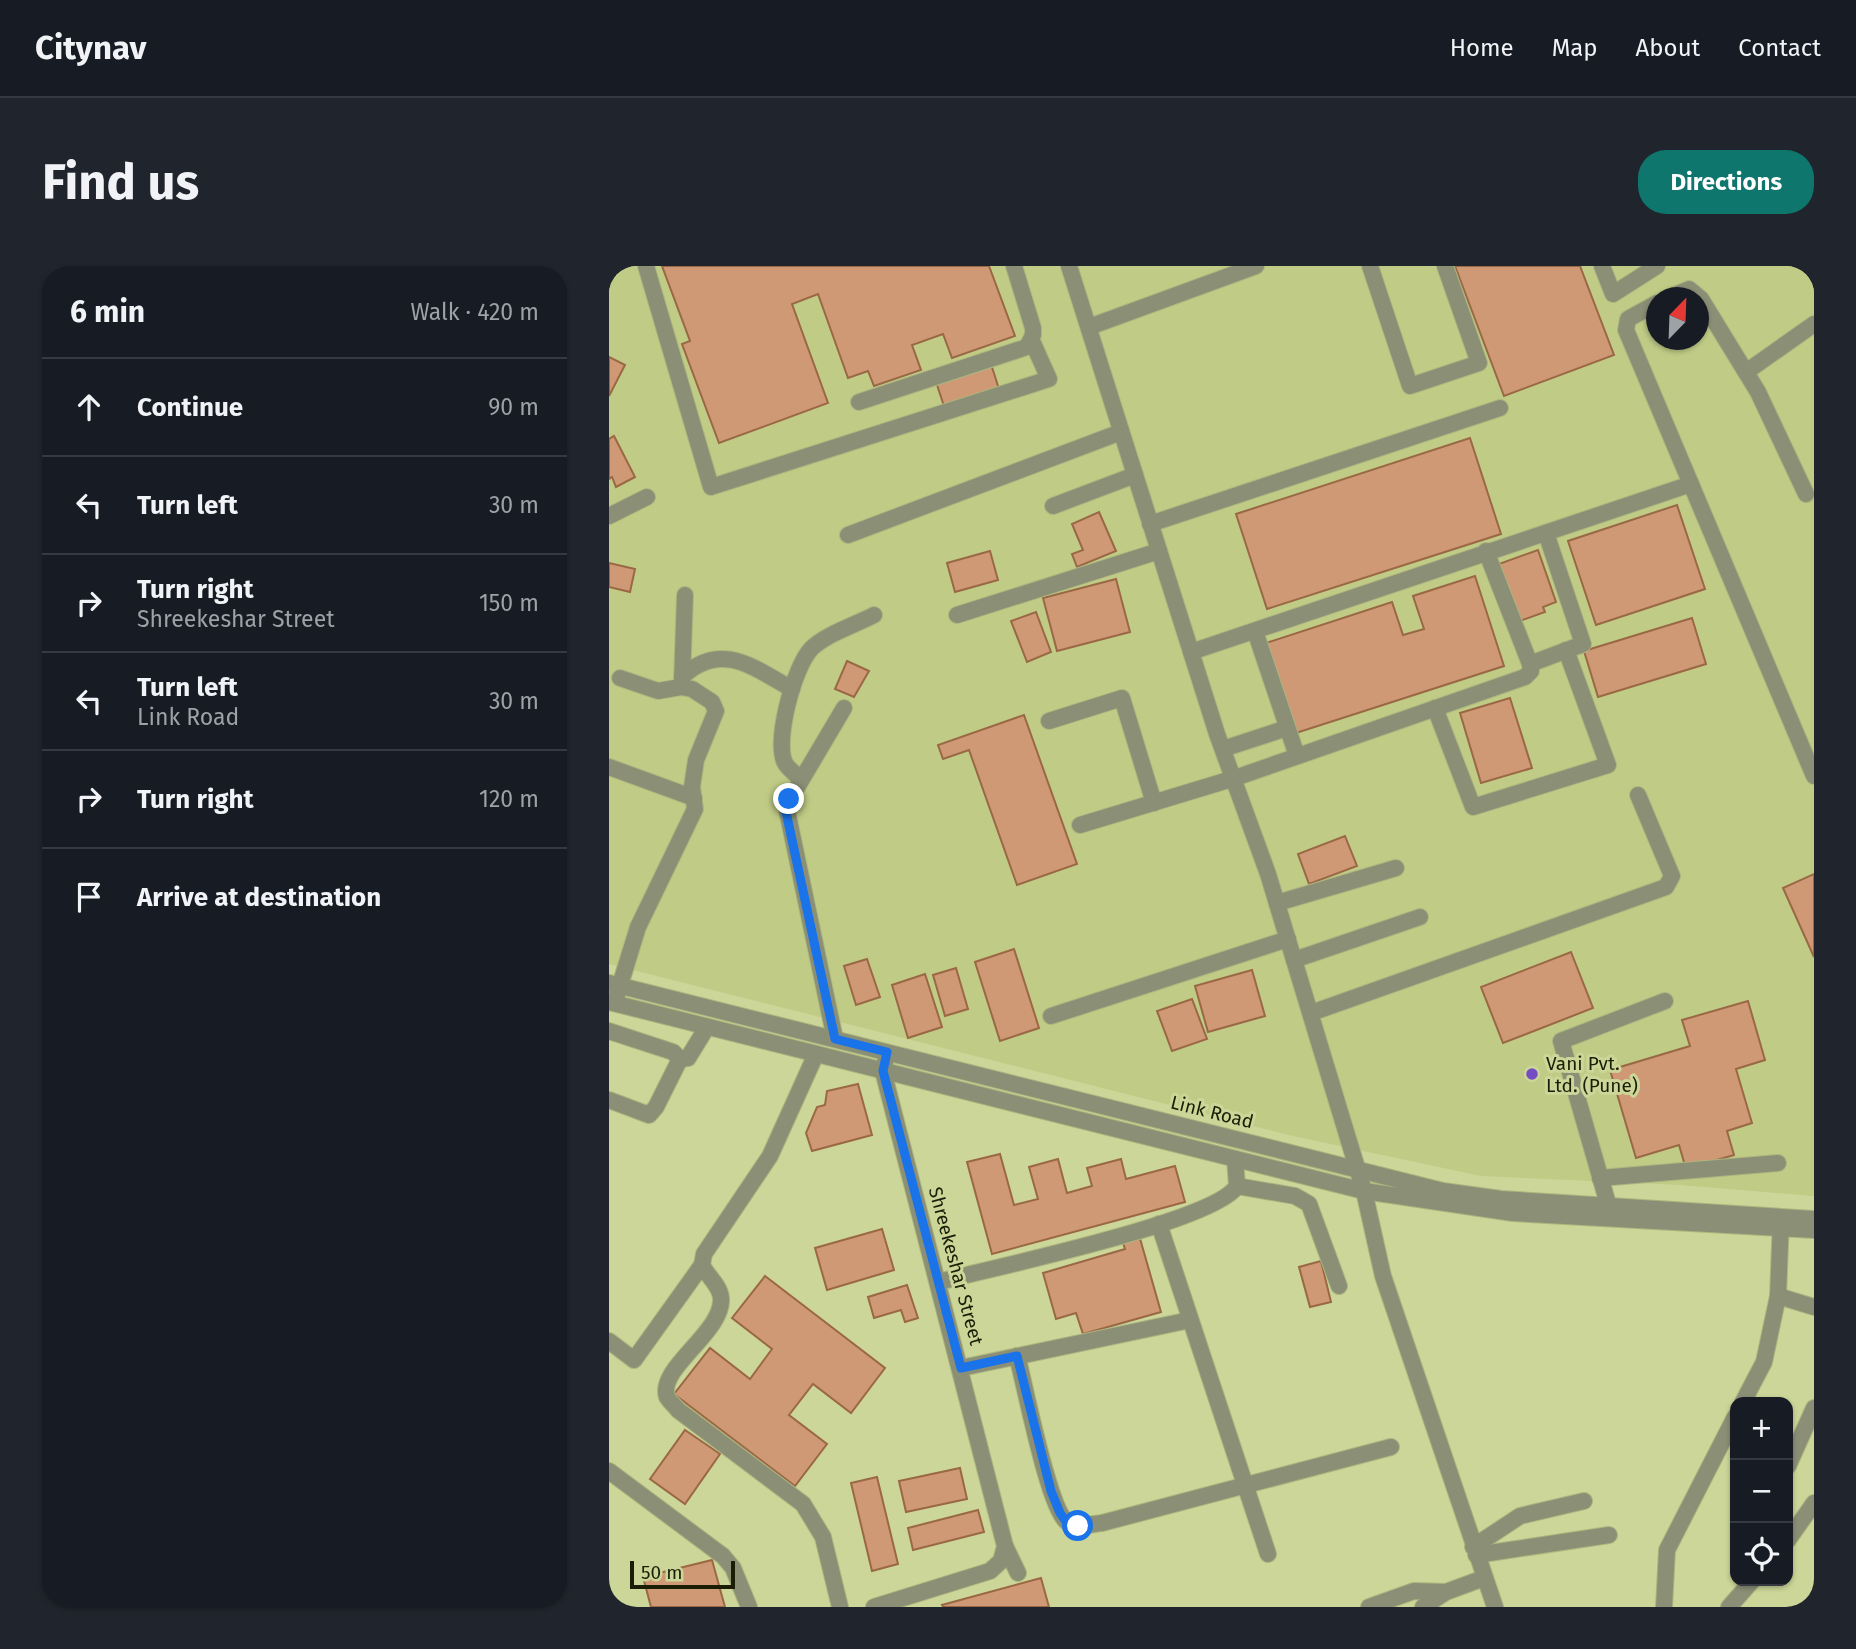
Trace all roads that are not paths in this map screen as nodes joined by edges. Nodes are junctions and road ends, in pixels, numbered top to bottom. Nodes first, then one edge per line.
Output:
1 (646, 266) edge
2 (1014, 266) edge
3 (1069, 266) edge
4 (1257, 266) edge
5 (1370, 266) edge
6 (1445, 266) edge
7 (1602, 266) edge
8 (1657, 266) edge
9 (1646, 309) edge
10 (1709, 314) edge
11 (1814, 324) edge
12 (1089, 327) junction
13 (1031, 341) junction
14 (1746, 372) junction
15 (859, 402) dead end
16 (1500, 408) dead end
17 (1121, 432) junction
18 (1135, 475) junction
19 (1691, 484) junction
20 (1806, 494) dead end
21 (647, 497) dead end
22 (1053, 506) dead end
23 (609, 516) edge
24 (1150, 524) junction
25 (1546, 533) junction
26 (848, 535) dead end
27 (1159, 551) junction
28 (1486, 551) junction
29 (685, 595) dead end
30 (874, 615) dead end
31 (957, 615) dead end
32 (1255, 631) junction
33 (1566, 650) junction
34 (1191, 652) junction
35 (1530, 664) junction
36 (620, 678) dead end
37 (682, 682) junction
38 (792, 689) junction
39 (844, 708) dead end
40 (1435, 708) junction
41 (1049, 721) dead end
42 (1287, 728) junction
43 (1223, 749) junction
44 (1297, 756) junction
45 (609, 767) edge
46 (1814, 776) edge
47 (1235, 778) junction
48 (801, 779) junction
49 (1638, 794) dead end
50 (694, 798) junction
51 (1154, 803) junction
52 (1080, 825) dead end
53 (1397, 868) dead end
54 (1277, 904) junction
55 (1420, 917) dead end
56 (1288, 939) junction
57 (1294, 960) junction
58 (614, 984) edge
59 (1665, 1001) dead end
60 (612, 1003) edge
61 (1311, 1013) junction
62 (1051, 1016) dead end
63 (708, 1027) junction
64 (609, 1031) edge
65 (835, 1039) junction
66 (887, 1052) junction
67 (816, 1054) junction
68 (680, 1059) junction
69 (883, 1071) junction
70 (610, 1104) edge
71 (1235, 1159) junction
72 (1778, 1163) dead end
73 (1357, 1170) junction
74 (1600, 1178) junction
75 (1237, 1186) junction
76 (1364, 1191) junction
77 (1608, 1203) junction
78 (1814, 1219) edge
79 (1781, 1222) junction
80 (1159, 1224) junction
81 (1814, 1230) edge
82 (702, 1265) junction
83 (939, 1282) junction
84 (1339, 1286) dead end
85 (1778, 1296) junction
86 (1814, 1307) edge
87 (1190, 1320) junction
88 (609, 1341) edge
89 (1017, 1356) junction
90 (961, 1368) junction
91 (1746, 1397) edge
92 (1814, 1408) edge
93 (1730, 1427) edge
94 (1391, 1447) dead end
95 (1791, 1460) edge
96 (609, 1471) edge
97 (1246, 1485) junction
98 (1584, 1502) dead end
99 (1814, 1503) edge
100 (1793, 1533) edge
101 (1609, 1535) dead end
102 (1005, 1546) junction
103 (1475, 1551) junction
104 (1268, 1554) dead end
105 (1018, 1573) dead end
106 (1485, 1578) junction
107 (1748, 1586) edge
108 (1446, 1592) junction
109 (748, 1607) edge
110 (840, 1607) edge
111 (874, 1607) edge
112 (1369, 1607) edge
113 (1423, 1607) edge
114 (1495, 1607) edge
115 (1664, 1607) edge
116 (1729, 1607) edge

1 - 13 street
2 - 13 street
3 - 12 street
4 - 12 street
5 - 6 street
7 - 8 street
9 - 19 street
10 - 14 street
11 - 14 street
12 - 17 street
13 - 15 street
14 - 20 street
16 - 24 street
17 - 18 street
17 - 26 street
18 - 22 street
18 - 24 street
19 - 25 street
19 - 46 street
21 - 23 street
24 - 27 street
25 - 28 street
25 - 33 street
27 - 31 street
27 - 34 street
28 - 32 street
28 - 35 street
29 - 37 street
30 - 38 street
32 - 34 street
32 - 42 street
33 - 35 street
33 - 40 street
34 - 43 street
35 - 40 street
36 - 37 street
37 - 38 street
37 - 50 street
38 - 48 street
39 - 48 street
40 - 44 street
41 - 51 street
42 - 43 street
42 - 44 street
43 - 47 street
44 - 47 street
45 - 50 street
47 - 51 street
47 - 54 street
48 - 65 street
49 - 61 street
50 - 58 street
51 - 52 street
53 - 54 street
54 - 56 street
55 - 57 street
56 - 57 street
56 - 62 street
57 - 61 street
58 - 60 street
58 - 65 street, Link Road
59 - 74 street
60 - 63 street, Link Road
61 - 73 street
63 - 67 street, Link Road
63 - 68 street
64 - 68 street
65 - 66 street, Link Road
66 - 69 street, Shreekeshar Street
66 - 73 street, Link Road
67 - 69 street, Link Road
67 - 82 street
68 - 70 street
69 - 71 street, Link Road
69 - 83 street, Shreekeshar Street
71 - 75 street
71 - 76 street, Link Road
72 - 74 street
73 - 76 street
73 - 77 street, Link Road
74 - 77 street
75 - 80 street
75 - 84 street
76 - 79 street, Link Road
76 - 103 street
77 - 79 street, Link Road
78 - 79 street, Link Road
79 - 81 street, Link Road
79 - 85 street
80 - 83 street
80 - 87 street
82 - 88 street
82 - 110 street
83 - 90 street, Shreekeshar Street
85 - 86 street
85 - 91 street
87 - 89 street
87 - 97 street
89 - 90 street
89 - 97 street
90 - 102 street, Shreekeshar Street
92 - 95 street
93 - 115 street
94 - 97 street
96 - 109 street
97 - 104 street
98 - 103 street
99 - 100 street
101 - 103 street
102 - 105 street, Shreekeshar Street
102 - 111 street
103 - 106 street
106 - 108 street
106 - 114 street
107 - 116 street
108 - 112 street
108 - 113 street

